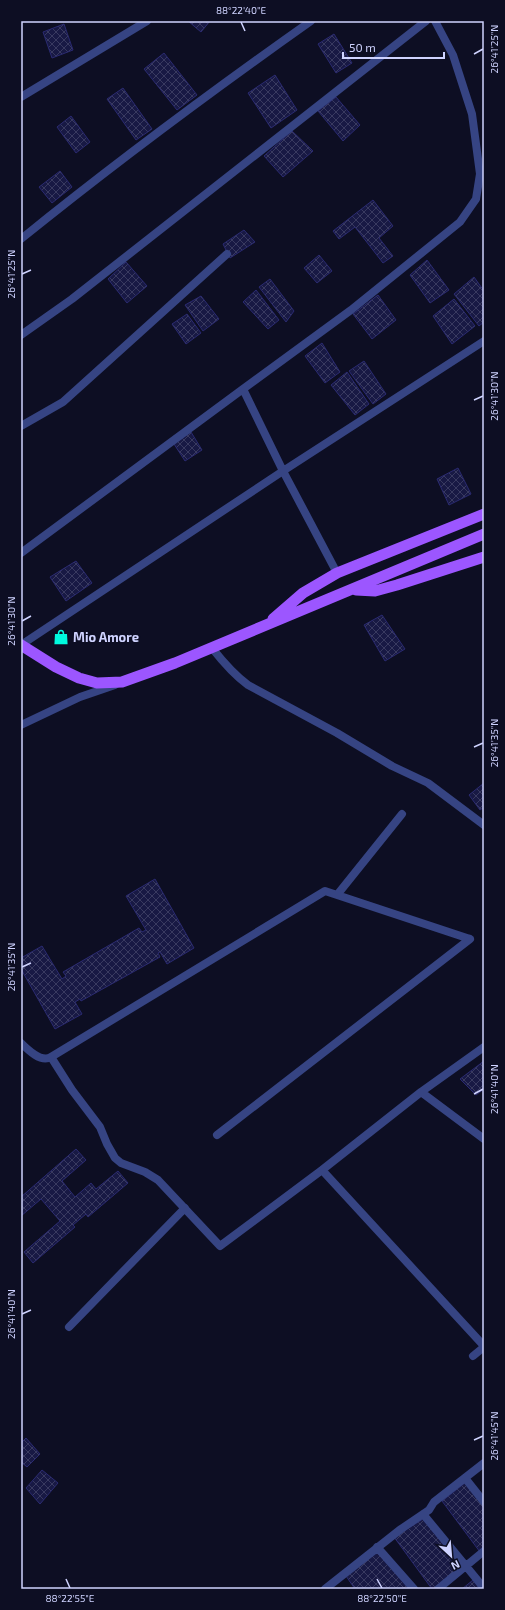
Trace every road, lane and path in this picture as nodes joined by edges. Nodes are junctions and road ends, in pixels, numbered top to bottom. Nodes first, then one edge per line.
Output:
1 (147, 21) edge
2 (311, 21) edge
3 (426, 21) edge
4 (435, 21) edge
5 (21, 98) edge
6 (21, 239) edge
7 (227, 254) dead end
8 (21, 335) edge
9 (484, 341) edge
10 (243, 388) junction
11 (21, 426) edge
12 (283, 471) junction
13 (484, 514) edge
14 (484, 534) edge
15 (21, 553) edge
16 (484, 557) edge
17 (337, 573) junction
18 (352, 590) junction
19 (267, 625) junction
20 (21, 645) edge
21 (212, 648) junction
22 (122, 682) junction
23 (21, 725) edge
24 (402, 814) dead end
25 (484, 825) edge
26 (337, 895) junction
27 (21, 1043) edge
28 (484, 1047) edge
29 (51, 1058) junction
30 (421, 1092) junction
31 (217, 1135) dead end
32 (484, 1138) edge
33 (322, 1170) junction
34 (185, 1208) junction
35 (69, 1328) dead end
36 (484, 1346) edge
37 (473, 1356) dead end
38 (484, 1463) edge
39 (465, 1478) junction
40 (484, 1502) edge
41 (423, 1514) junction
42 (377, 1547) junction
43 (484, 1551) edge
44 (466, 1566) junction
45 (484, 1588) edge
46 (324, 1589) edge
47 (414, 1589) edge
48 (438, 1589) edge

1 - 5 street
2 - 6 street
3 - 8 street
4 - 10 street
7 - 11 street
9 - 12 street
10 - 12 street
10 - 15 street
12 - 17 street
12 - 20 street
13 - 17 main road
14 - 18 main road
16 - 18 main road
17 - 19 main road
18 - 19 main road
19 - 21 main road
20 - 22 main road
21 - 22 main road
21 - 25 street
22 - 23 street
24 - 26 street
26 - 29 street
26 - 31 street
27 - 29 street
28 - 30 street
29 - 34 street
30 - 32 street
30 - 33 street
33 - 34 street
33 - 36 street
34 - 35 street
36 - 37 street
38 - 39 street
39 - 40 street
39 - 41 street
41 - 42 street
41 - 44 street
42 - 46 street
42 - 47 street
43 - 44 street
44 - 45 street
44 - 48 street

